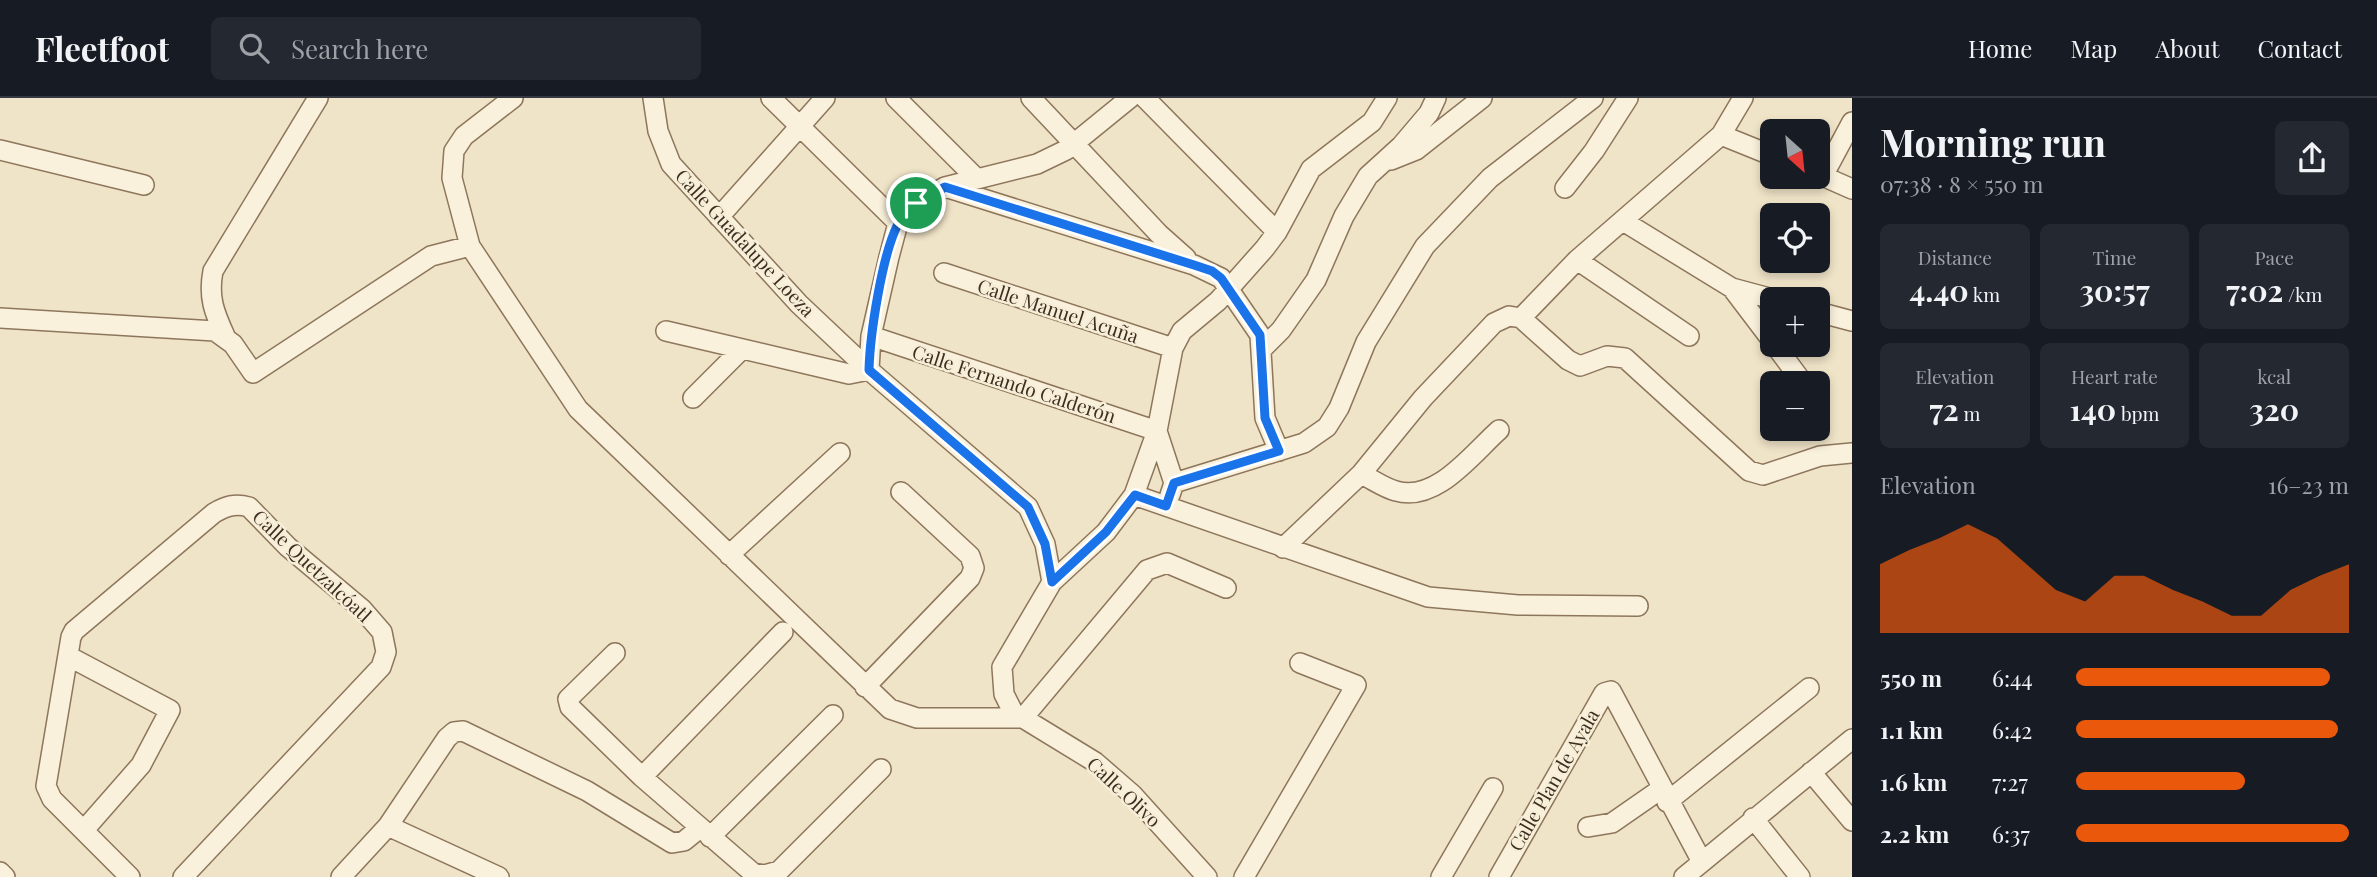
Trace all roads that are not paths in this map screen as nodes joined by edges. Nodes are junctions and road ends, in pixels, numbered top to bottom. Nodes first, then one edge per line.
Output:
1 (318, 98) edge
2 (513, 98) edge
3 (653, 98) edge
4 (771, 98) edge
5 (825, 98) edge
6 (896, 98) edge
7 (1031, 98) edge
8 (1130, 98) edge
9 (1145, 98) edge
10 (1387, 98) edge
11 (1436, 98) edge
12 (1482, 98) edge
13 (1593, 98) edge
14 (1628, 98) edge
15 (1743, 98) edge
16 (1852, 122) edge
17 (800, 125) junction
18 (1721, 135) junction
19 (1074, 142) junction
20 (0, 150) edge
21 (1760, 151) edge
22 (1830, 160) edge
23 (1383, 163) junction
24 (976, 178) junction
25 (1830, 179) edge
26 (144, 185) dead end
27 (945, 187) junction
28 (1565, 188) dead end
29 (1852, 189) edge
30 (719, 217) junction
31 (1623, 220) junction
32 (898, 223) junction
33 (1278, 232) junction
34 (471, 246) junction
35 (1577, 260) junction
36 (1194, 265) junction
37 (944, 273) dead end
38 (1229, 287) junction
39 (1732, 288) junction
40 (1760, 296) edge
41 (1830, 315) edge
42 (0, 317) edge
43 (1521, 318) junction
44 (1852, 321) edge
45 (1760, 325) edge
46 (666, 331) dead end
47 (225, 335) junction
48 (871, 336) junction
49 (1689, 336) dead end
50 (1173, 348) junction
51 (743, 349) junction
52 (1262, 349) junction
53 (869, 370) junction
54 (693, 398) dead end
55 (1499, 430) dead end
56 (1157, 431) junction
57 (1279, 451) junction
58 (840, 453) dead end
59 (1852, 453) edge
60 (1361, 474) junction
61 (1174, 483) junction
62 (901, 492) dead end
63 (1135, 495) junction
64 (1166, 506) junction
65 (1283, 548) junction
66 (729, 555) junction
67 (1052, 582) junction
68 (1226, 588) dead end
69 (1638, 606) dead end
70 (783, 632) dead end
71 (615, 653) dead end
72 (68, 656) junction
73 (1300, 663) dead end
74 (865, 687) junction
75 (1809, 688) dead end
76 (833, 715) dead end
77 (1019, 717) junction
78 (1852, 738) edge
79 (881, 769) dead end
80 (1811, 772) junction
81 (642, 777) junction
82 (1493, 788) dead end
83 (1664, 796) junction
84 (1753, 818) junction
85 (1852, 821) edge
86 (388, 826) junction
87 (1588, 827) dead end
88 (84, 830) junction
89 (705, 832) junction
90 (1701, 860) junction
91 (0, 872) edge
92 (5, 877) edge
93 (130, 877) edge
94 (183, 877) edge
95 (341, 877) edge
96 (499, 877) edge
97 (1208, 877) edge
98 (1244, 877) edge
99 (1441, 877) edge
100 (1499, 877) edge
101 (1684, 877) edge
102 (1800, 877) edge

1 - 47 street
2 - 34 street
3 - 30 street, Calle Guadalupe Loeza
4 - 17 street
5 - 17 street
6 - 24 street
7 - 19 street
8 - 19 street
9 - 33 street
10 - 33 street
11 - 23 street
12 - 23 street
13 - 57 street
14 - 28 street
15 - 18 street
16 - 22 street
17 - 30 street
17 - 32 street
18 - 21 street
18 - 31 street
19 - 24 street
19 - 36 street
20 - 26 street
23 - 52 street
24 - 27 street
25 - 29 street
27 - 32 street
27 - 36 street
30 - 53 street, Calle Guadalupe Loeza
31 - 35 street
31 - 39 street
32 - 48 street
33 - 38 street
34 - 47 street
34 - 66 street
35 - 43 street
35 - 49 street
36 - 38 street
37 - 50 street, Calle Manuel Acuña
38 - 50 street
38 - 52 street
39 - 40 street
39 - 45 street
41 - 44 street
42 - 47 street
43 - 59 street
43 - 60 street
46 - 51 street
48 - 53 street
48 - 56 street, Calle Fernando Calderón
50 - 56 street
51 - 53 street
51 - 54 street
52 - 57 street
53 - 67 street, Calle Guadalupe Loeza
55 - 60 street
56 - 61 street
56 - 63 street
57 - 61 street
58 - 66 street
60 - 65 street
61 - 64 street
62 - 74 street
63 - 64 street
63 - 67 street
64 - 65 street
65 - 69 street
66 - 74 street
67 - 77 street
68 - 77 street
70 - 81 street
71 - 81 street
72 - 88 street, Calle Quetzalcóatl
72 - 88 street
72 - 94 street, Calle Quetzalcóatl
73 - 98 street
74 - 77 street
75 - 83 street
76 - 89 street
77 - 97 street, Calle Olivo
78 - 80 street
79 - 89 street
80 - 84 street
80 - 85 street
81 - 89 street
82 - 99 street
83 - 87 street
83 - 90 street
83 - 100 street, Calle Plan de Ayala
84 - 90 street
84 - 102 street
86 - 89 street
86 - 95 street
86 - 96 street
88 - 93 street, Calle Quetzalcóatl
90 - 101 street
91 - 92 street

